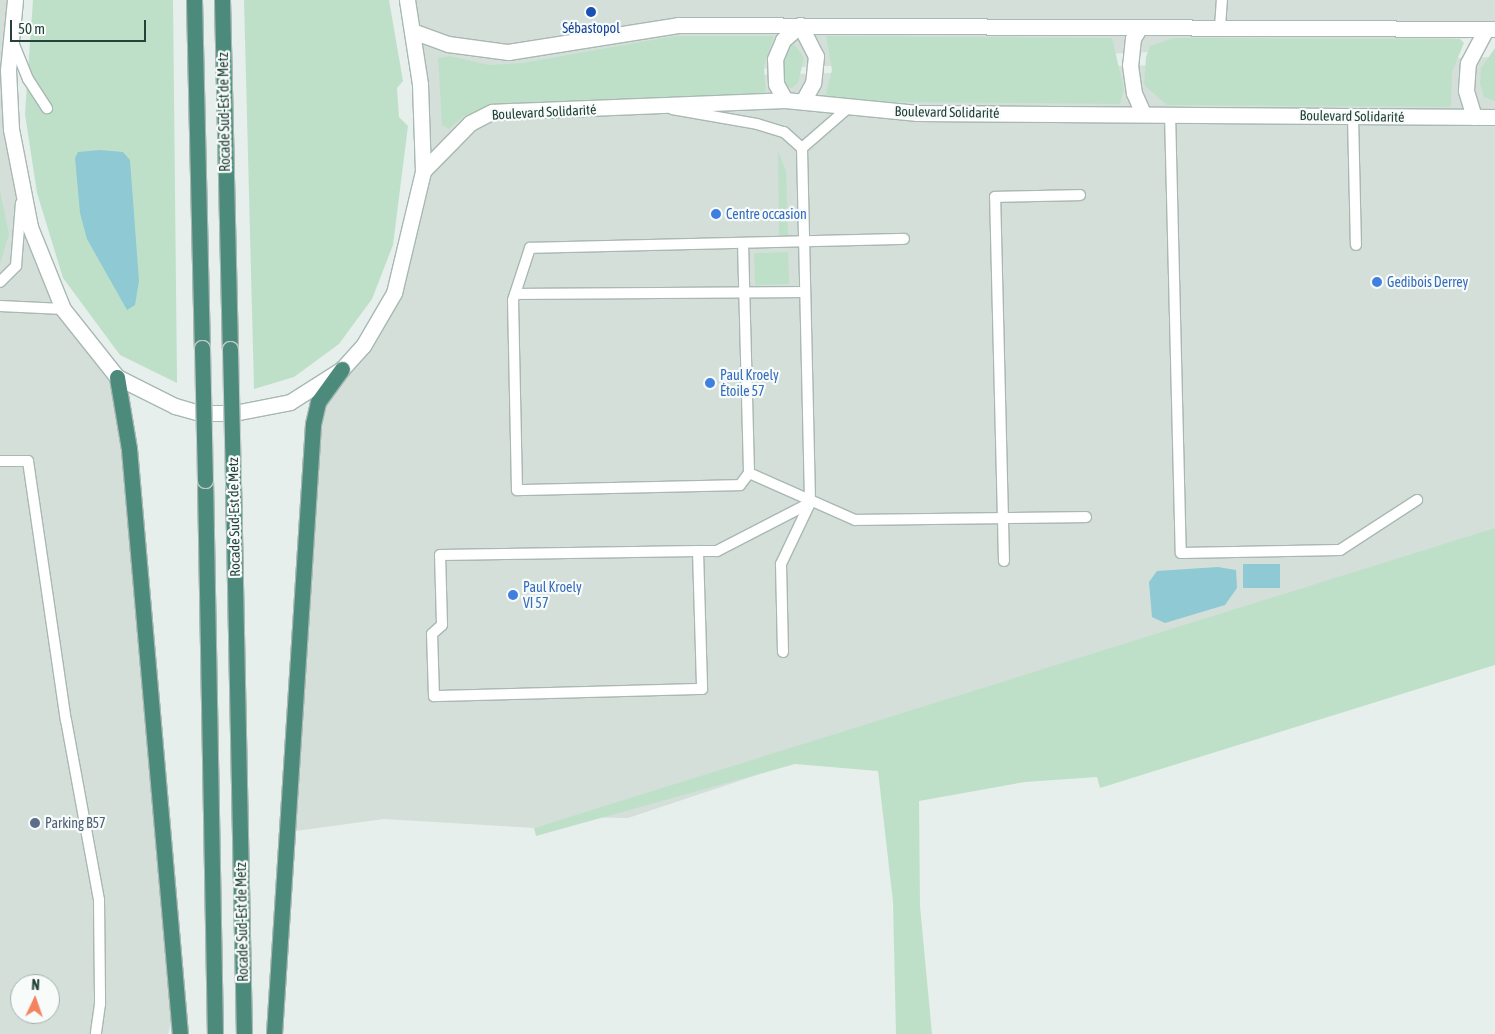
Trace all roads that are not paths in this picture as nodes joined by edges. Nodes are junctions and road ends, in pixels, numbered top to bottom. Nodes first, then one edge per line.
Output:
1 (194, 0) edge
2 (222, 0) edge
3 (407, 0) edge
4 (1222, 0) edge
5 (13, 7) edge
6 (800, 25) junction
7 (1140, 27) junction
8 (1220, 27) junction
9 (1491, 29) edge
10 (414, 32) junction
11 (5, 34) edge
12 (786, 100) junction
13 (803, 101) junction
14 (656, 106) junction
15 (47, 108) dead end
16 (848, 108) junction
17 (1144, 113) junction
18 (1170, 113) junction
19 (1353, 116) junction
20 (1474, 117) junction
21 (1495, 117) edge
22 (5, 126) edge
23 (802, 148) junction
24 (424, 171) junction
25 (22, 192) junction
26 (1080, 195) dead end
27 (904, 239) dead end
28 (804, 242) junction
29 (743, 243) junction
30 (1356, 245) dead end
31 (0, 282) edge
32 (745, 292) junction
33 (805, 292) junction
34 (515, 294) junction
35 (0, 306) edge
36 (63, 309) junction
37 (342, 369) junction
38 (117, 377) junction
39 (0, 461) edge
40 (749, 473) junction
41 (1417, 500) dead end
42 (810, 503) junction
43 (1086, 517) dead end
44 (1004, 518) junction
45 (698, 551) junction
46 (1004, 561) dead end
47 (783, 652) dead end
48 (96, 1034) edge
49 (180, 1034) edge
50 (215, 1034) edge
51 (244, 1034) edge
52 (274, 1034) edge

1 - 50 highway, Rocade Sud-Est de Metz, bridge
2 - 51 highway, Rocade Sud-Est de Metz, bridge
3 - 10 main road
4 - 8 lane
5 - 11 main road
6 - 7 main road
6 - 10 main road
6 - 12 main road
6 - 13 main road
7 - 8 main road
7 - 17 main road
8 - 9 main road
9 - 20 main road
10 - 24 main road
11 - 15 lane
11 - 22 main road
12 - 13 main road, Boulevard Solidarité
12 - 14 main road, Boulevard Solidarité
13 - 16 main road, Boulevard Solidarité
14 - 23 lane
14 - 24 main road, Boulevard Solidarité
16 - 17 main road, Boulevard Solidarité
16 - 23 lane
17 - 18 main road, Boulevard Solidarité
18 - 19 main road, Boulevard Solidarité
18 - 41 lane
19 - 20 main road, Boulevard Solidarité
19 - 30 lane
20 - 21 main road, Boulevard Solidarité
22 - 25 main road
23 - 28 lane
24 - 37 main road
25 - 31 lane
25 - 36 main road
26 - 44 lane
27 - 28 lane
28 - 29 lane
28 - 33 lane
29 - 32 lane
29 - 34 lane
32 - 33 lane
32 - 34 lane
32 - 40 lane
33 - 42 lane
34 - 40 lane
35 - 36 lane
36 - 38 main road
37 - 38 main road
37 - 52 highway
38 - 49 highway
39 - 48 lane
40 - 42 lane
42 - 44 lane
42 - 45 lane
42 - 47 lane
43 - 44 lane
44 - 46 lane
45 - 45 lane

